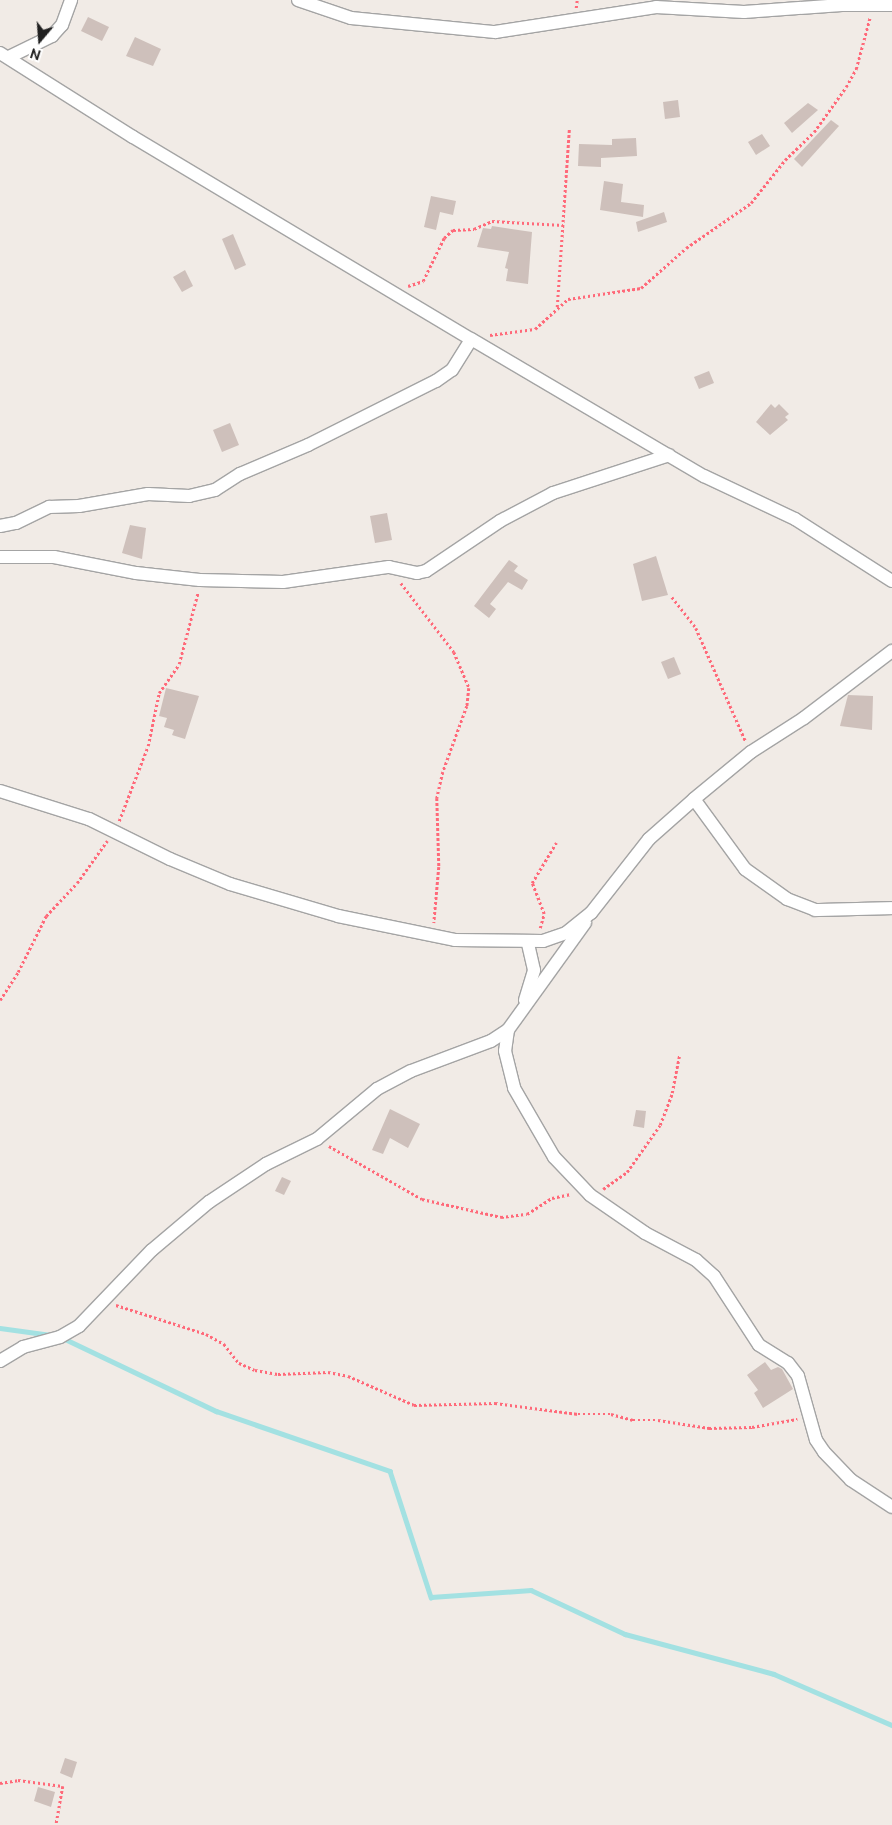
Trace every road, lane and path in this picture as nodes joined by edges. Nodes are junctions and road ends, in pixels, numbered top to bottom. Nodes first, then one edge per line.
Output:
1 (72, 0) edge
2 (298, 0) edge
3 (874, 5) junction
4 (892, 6) edge
5 (5, 55) edge
6 (569, 129) dead end
7 (563, 225) junction
8 (386, 288) junction
9 (557, 306) junction
10 (471, 339) junction
11 (669, 454) junction
12 (0, 526) edge
13 (0, 557) edge
14 (389, 567) junction
15 (200, 580) junction
16 (892, 580) edge
17 (672, 597) dead end
18 (892, 651) edge
19 (751, 752) junction
20 (0, 791) edge
21 (694, 799) junction
22 (114, 830) junction
23 (556, 842) dead end
24 (892, 908) edge
25 (591, 913) junction
26 (432, 937) junction
27 (528, 943) junction
28 (0, 1000) edge
29 (523, 1008) junction
30 (508, 1030) junction
31 (679, 1056) dead end
32 (317, 1139) junction
33 (590, 1195) junction
34 (105, 1301) junction
35 (0, 1361) edge
36 (809, 1417) junction
37 (892, 1507) edge
38 (0, 1783) edge
39 (56, 1825) edge

1 - 5 street
2 - 3 street
3 - 4 street
3 - 9 path
5 - 8 street
6 - 7 path
7 - 8 path
7 - 9 path
8 - 10 street
9 - 10 path
10 - 11 street
10 - 12 street
11 - 14 street
11 - 16 street
13 - 15 street
14 - 15 street
14 - 26 path
15 - 22 path
17 - 19 path
18 - 19 street
19 - 21 street
20 - 22 street
21 - 24 street
21 - 25 street
22 - 26 street
22 - 28 path
23 - 27 path
25 - 27 street
25 - 29 street
26 - 27 street
27 - 29 street
29 - 30 street
30 - 32 street
30 - 33 street
31 - 33 path
32 - 33 path
32 - 34 street
33 - 36 street
34 - 35 street
34 - 36 path
36 - 37 street
38 - 39 path

